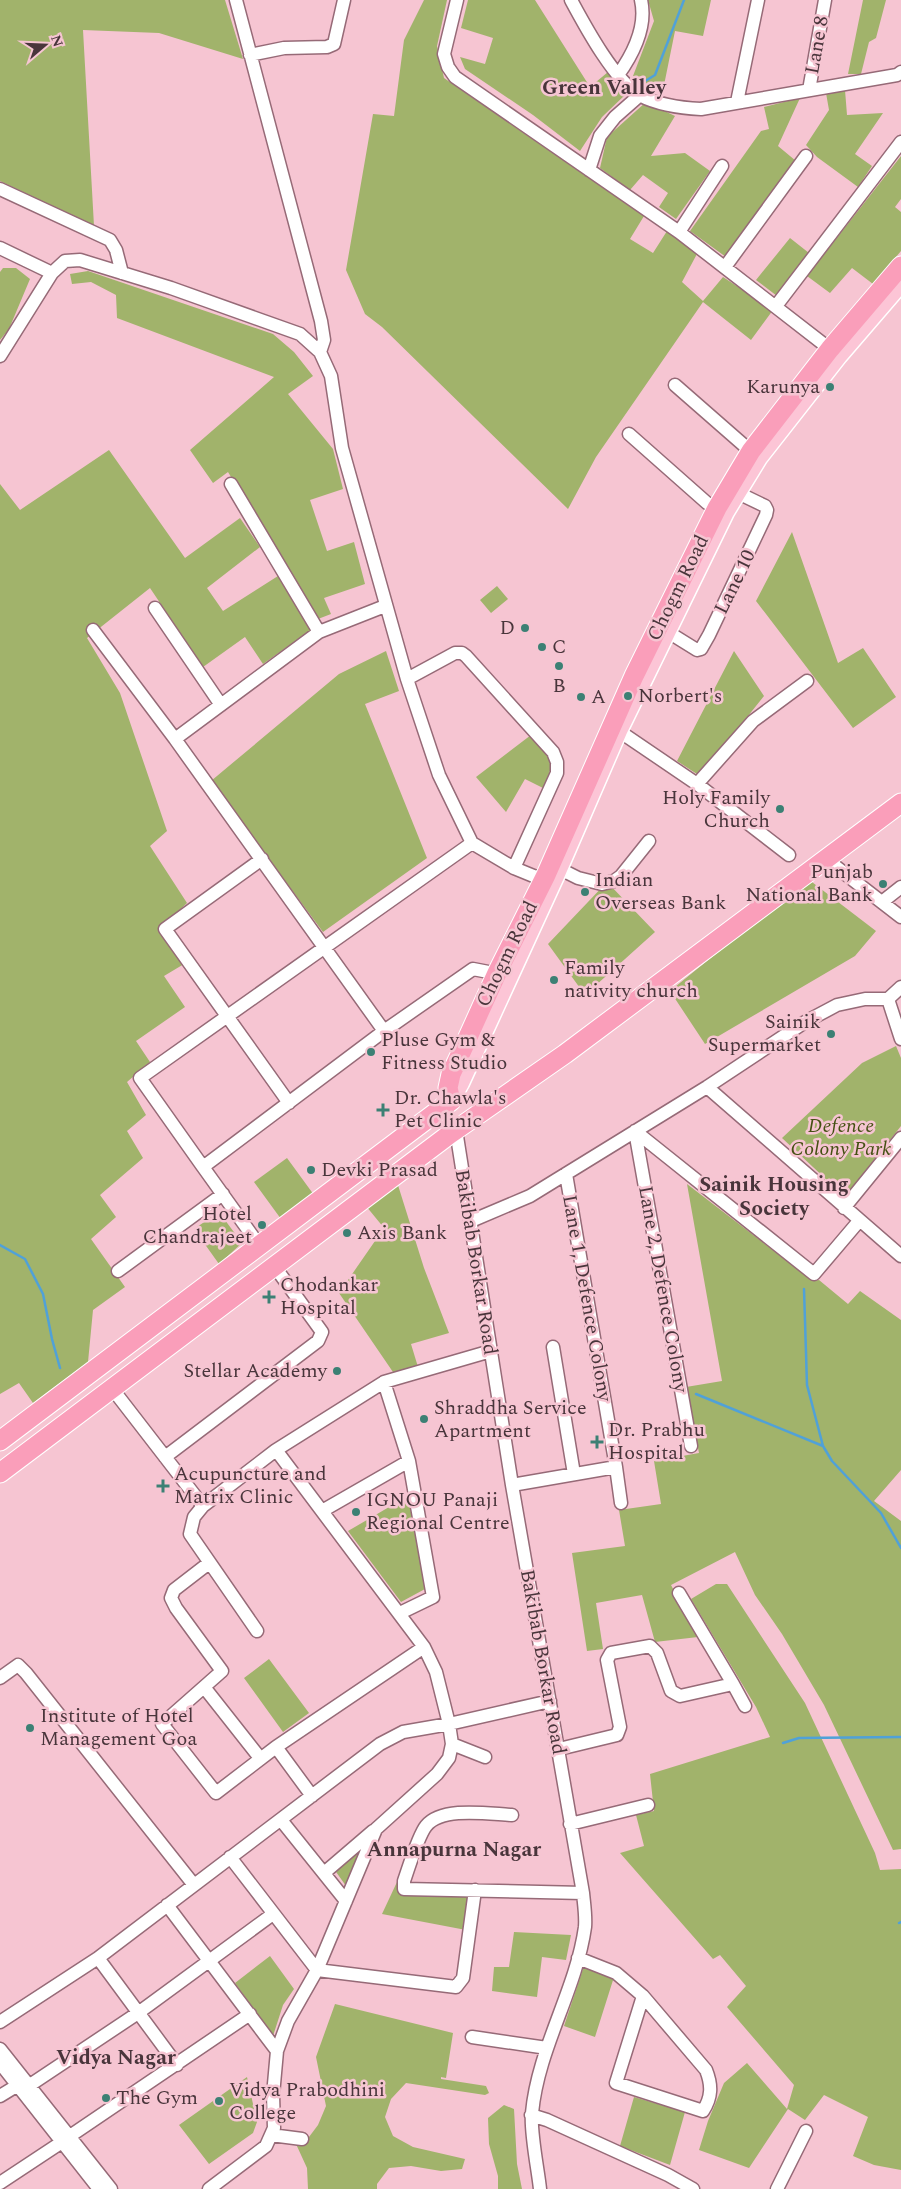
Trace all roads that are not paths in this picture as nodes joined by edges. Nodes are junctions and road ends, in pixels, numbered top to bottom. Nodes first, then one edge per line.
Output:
1 (236, 0) edge
2 (344, 0) edge
3 (457, 0) edge
4 (572, 0) edge
5 (641, 0) edge
6 (758, 0) edge
7 (825, 0) edge
8 (250, 54) junction
9 (901, 72) edge
10 (618, 75) junction
11 (809, 90) junction
12 (640, 95) junction
13 (737, 102) junction
14 (901, 142) edge
15 (806, 156) dead end
16 (722, 166) dead end
17 (589, 170) junction
18 (0, 189) edge
19 (679, 232) junction
20 (0, 248) edge
21 (901, 266) edge
22 (725, 267) junction
23 (52, 273) junction
24 (122, 273) junction
25 (901, 284) edge
26 (776, 306) junction
27 (320, 352) junction
28 (835, 353) junction
29 (0, 356) edge
30 (675, 384) dead end
31 (629, 434) dead end
32 (755, 454) junction
33 (231, 484) dead end
34 (738, 493) junction
35 (722, 510) junction
36 (385, 606) junction
37 (155, 608) dead end
38 (93, 630) dead end
39 (319, 632) junction
40 (668, 632) junction
41 (407, 679) junction
42 (808, 681) dead end
43 (221, 705) junction
44 (620, 731) junction
45 (174, 739) junction
46 (696, 784) junction
47 (901, 803) edge
48 (649, 841) dead end
49 (472, 843) junction
50 (789, 855) dead end
51 (262, 859) junction
52 (826, 859) junction
53 (514, 868) junction
54 (552, 875) junction
55 (901, 887) edge
56 (882, 902) junction
57 (901, 917) edge
58 (324, 946) junction
59 (503, 974) junction
60 (901, 987) edge
61 (888, 999) junction
62 (227, 1016) junction
63 (384, 1031) junction
64 (901, 1039) edge
65 (707, 1086) junction
66 (289, 1103) junction
67 (456, 1130) junction
68 (635, 1131) junction
69 (898, 1147) edge
70 (203, 1167) junction
71 (566, 1174) junction
72 (223, 1194) junction
73 (844, 1208) junction
74 (471, 1221) junction
75 (859, 1221) junction
76 (260, 1246) junction
77 (901, 1256) edge
78 (275, 1267) junction
79 (118, 1271) dead end
80 (553, 1347) dead end
81 (491, 1351) junction
82 (384, 1382) junction
83 (112, 1388) junction
84 (0, 1441) edge
85 (691, 1446) dead end
86 (276, 1450) junction
87 (165, 1457) junction
88 (409, 1461) junction
89 (616, 1467) junction
90 (0, 1472) edge
91 (574, 1474) junction
92 (512, 1485) junction
93 (622, 1503) dead end
94 (203, 1506) junction
95 (322, 1510) junction
96 (209, 1563) junction
97 (680, 1593) dead end
98 (400, 1613) junction
99 (257, 1631) dead end
100 (424, 1647) junction
101 (0, 1678) edge
102 (733, 1684) junction
103 (204, 1687) junction
104 (550, 1701) junction
105 (745, 1706) dead end
106 (449, 1724) junction
107 (452, 1744) junction
108 (276, 1747) junction
109 (559, 1748) junction
110 (484, 1757) dead end
111 (260, 1758) junction
112 (312, 1796) junction
113 (648, 1805) dead end
114 (512, 1815) dead end
115 (281, 1820) junction
116 (570, 1824) junction
117 (376, 1828) junction
118 (230, 1857) junction
119 (324, 1873) junction
120 (194, 1885) junction
121 (475, 1890) junction
122 (583, 1893) junction
123 (346, 1901) junction
124 (167, 1905) junction
125 (274, 1914) junction
126 (98, 1958) junction
127 (578, 1958) junction
128 (210, 1960) junction
129 (317, 1970) junction
130 (643, 1996) junction
131 (138, 2012) junction
132 (250, 2014) junction
133 (0, 2022) edge
134 (472, 2037) dead end
135 (547, 2048) junction
136 (0, 2049) edge
137 (277, 2050) junction
138 (0, 2063) edge
139 (177, 2065) junction
140 (24, 2085) junction
141 (0, 2096) edge
142 (532, 2115) junction
143 (806, 2131) dead end
144 (271, 2135) junction
145 (302, 2138) dead end
146 (66, 2139) junction
147 (0, 2183) edge
148 (216, 2187) edge
149 (99, 2189) edge
150 (111, 2189) edge
151 (540, 2189) edge
152 (693, 2189) edge
153 (777, 2189) edge

1 - 8 street
2 - 8 street
3 - 17 street
4 - 10 street
5 - 10 street
6 - 13 street
7 - 11 street, Lane 8
8 - 27 street
9 - 11 street
10 - 12 street
11 - 13 street
12 - 13 street
12 - 17 street
14 - 26 street
15 - 22 street
16 - 19 street
17 - 19 street
18 - 24 street
19 - 22 street
20 - 23 street
21 - 28 highway, Chogm Road
22 - 26 street
23 - 24 street
23 - 29 street
24 - 27 street
25 - 28 main road, Chogm Road
26 - 28 street
27 - 36 street
28 - 32 highway, Chogm Road
30 - 32 street
31 - 35 street
32 - 34 main road, Chogm Road
32 - 35 highway, Chogm Road
33 - 39 street
34 - 35 main road, Chogm Road
34 - 40 street, Lane 10
35 - 40 main road, Chogm Road
35 - 54 highway, Chogm Road
36 - 39 street
36 - 41 street
37 - 43 street
38 - 45 street
39 - 43 street
40 - 44 main road, Chogm Road
41 - 49 street
41 - 53 street
42 - 46 street
43 - 45 street
44 - 46 street
44 - 54 main road, Chogm Road
45 - 51 street
46 - 50 street
47 - 52 highway
48 - 54 street
49 - 53 street
49 - 58 street
51 - 58 street
51 - 62 street
52 - 56 street
52 - 67 highway
53 - 54 street
54 - 59 highway, Chogm Road
55 - 56 street
56 - 57 street
58 - 62 street
58 - 63 street
59 - 63 street
59 - 76 highway, Chogm Road
60 - 61 street
61 - 64 street
61 - 65 street
62 - 66 street
62 - 70 street
63 - 66 street
65 - 68 street
65 - 73 street
66 - 70 street
67 - 74 street, Bakibab Borkar Road
67 - 78 highway
68 - 71 street
68 - 75 street
68 - 85 street, Lane 2, Defence Colony
69 - 73 street
70 - 72 street
71 - 74 street
71 - 89 street, Lane 1, Defence Colony
72 - 76 street
72 - 79 street
73 - 75 street
74 - 81 street, Bakibab Borkar Road
75 - 77 street
76 - 84 highway
78 - 83 highway
78 - 87 street
80 - 91 street
81 - 82 street
81 - 92 street, Bakibab Borkar Road
82 - 86 street
82 - 88 street
83 - 87 street
83 - 90 highway
86 - 94 street
86 - 95 street
87 - 94 street
88 - 95 street
88 - 98 street
89 - 91 street
89 - 93 street, Lane 1, Defence Colony
91 - 92 street
92 - 104 street, Bakibab Borkar Road
94 - 96 street
95 - 98 street
96 - 99 street
96 - 103 street
97 - 102 street
98 - 100 street
100 - 106 street
100 - 108 street
101 - 120 street
102 - 105 street
102 - 109 street
103 - 111 street
103 - 111 street
104 - 106 street
104 - 109 street, Bakibab Borkar Road
106 - 107 street
106 - 112 street
107 - 110 street
107 - 117 street
108 - 111 street
108 - 112 street
109 - 116 street, Bakibab Borkar Road
112 - 115 street
113 - 116 street
114 - 121 street
115 - 118 street
115 - 119 street
116 - 122 street, Bakibab Borkar Road
117 - 119 street
117 - 123 street
118 - 120 street
118 - 125 street
119 - 123 street
120 - 124 street
121 - 122 street
121 - 129 street
122 - 127 street, Bakibab Borkar Road
123 - 129 street
124 - 126 street
124 - 128 street
125 - 128 street
125 - 129 street
126 - 131 street
126 - 133 street
127 - 130 street
127 - 135 street, Bakibab Borkar Road
128 - 131 street
128 - 132 street
129 - 137 street
130 - 130 street
131 - 139 street
131 - 140 street
132 - 137 street
132 - 139 street
134 - 135 street
135 - 142 street, Bakibab Borkar Road
136 - 140 street
137 - 144 street
138 - 140 street
139 - 146 street
140 - 141 street
140 - 146 street
142 - 151 street, Bakibab Borkar Road
142 - 152 street
143 - 153 street
144 - 145 street
144 - 148 street
146 - 147 street
146 - 149 street
146 - 150 street

